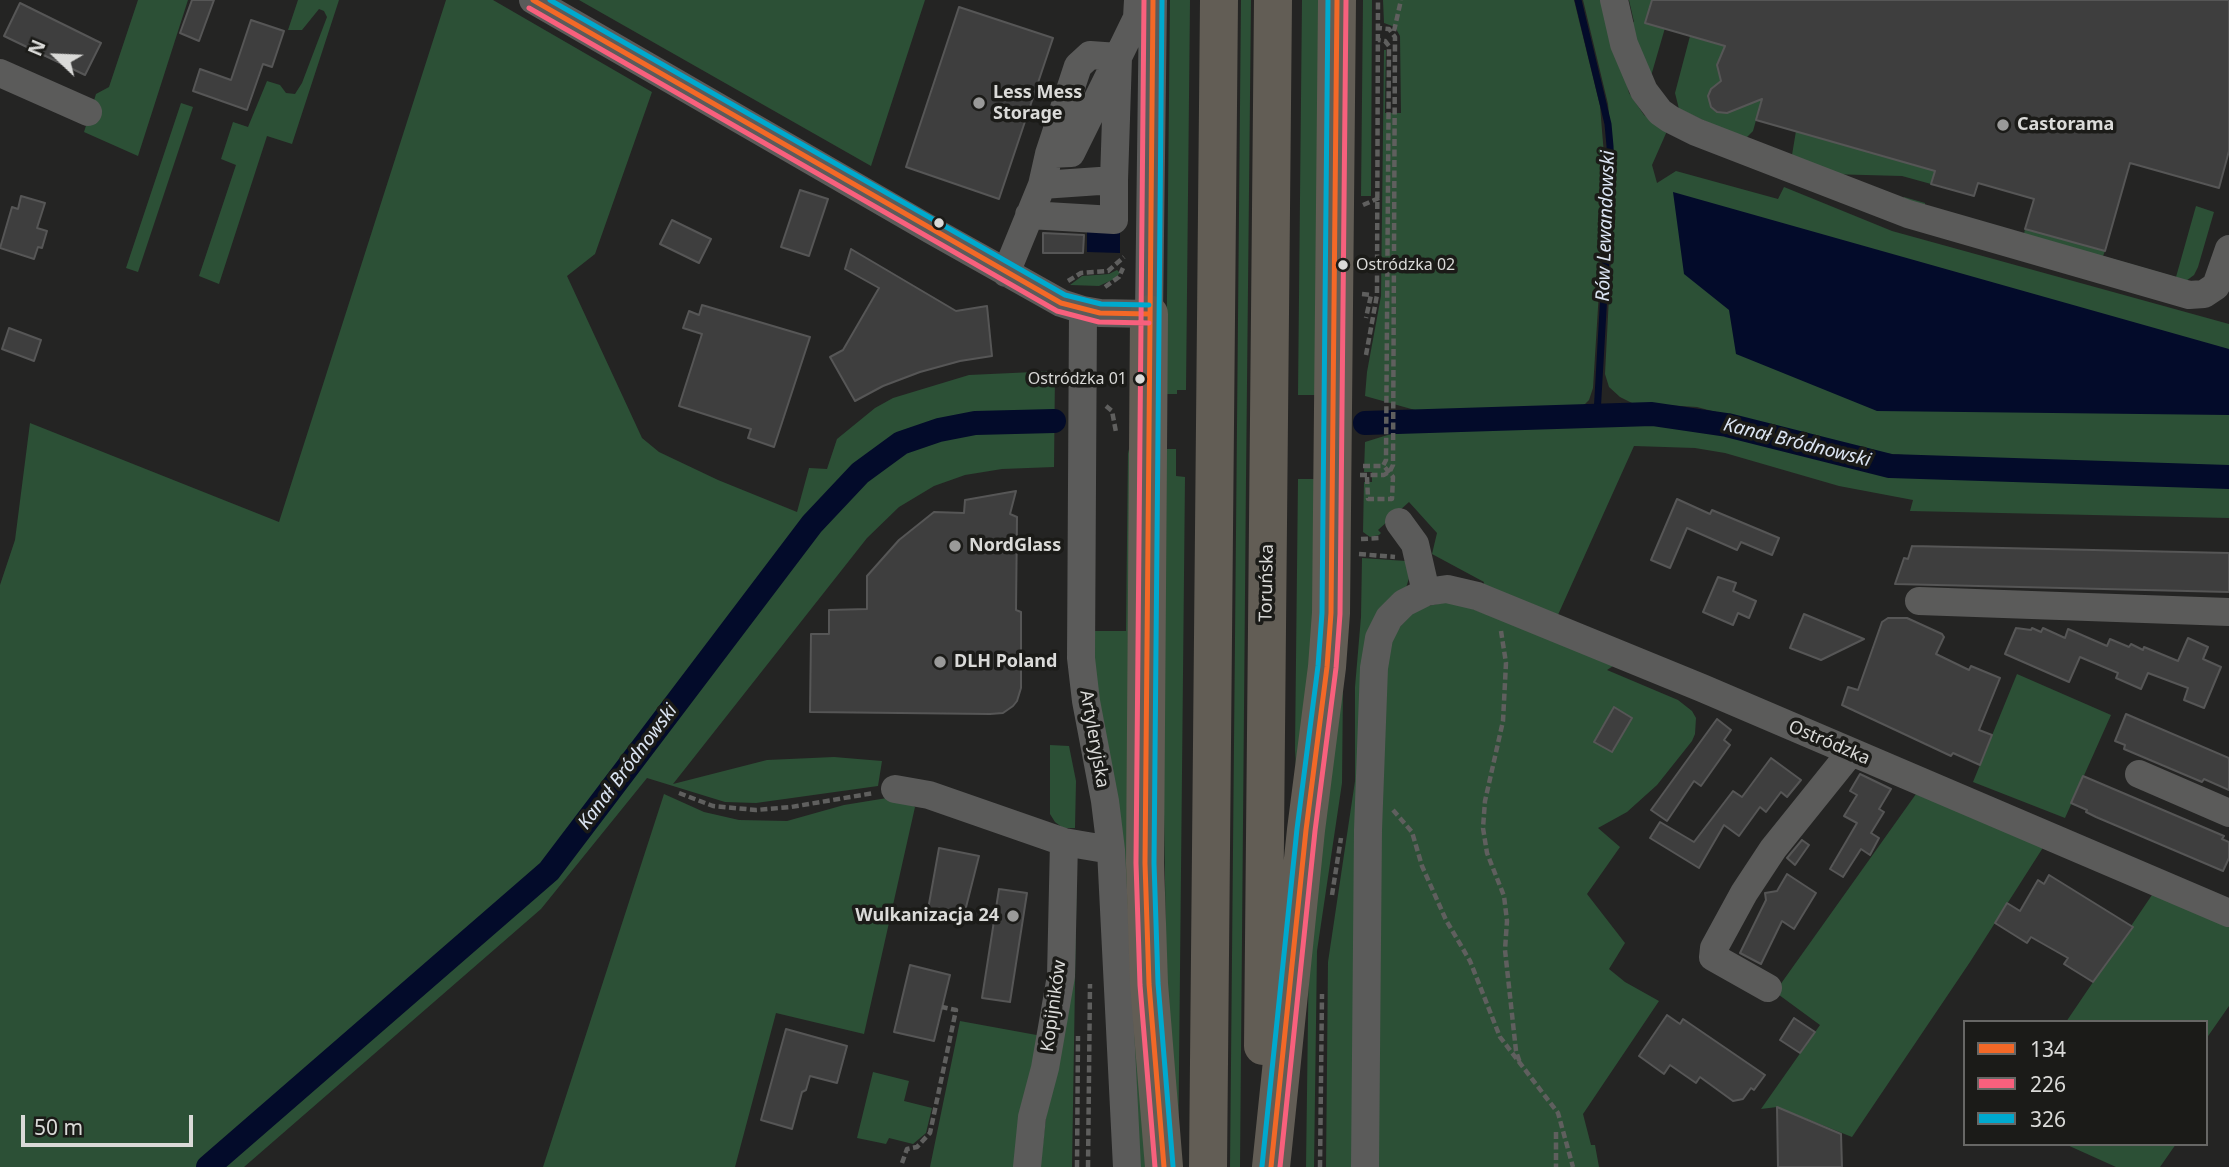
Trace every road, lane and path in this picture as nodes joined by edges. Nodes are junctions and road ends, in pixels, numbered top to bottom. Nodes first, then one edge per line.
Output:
1 (533, 0) edge
2 (1138, 0) edge
3 (1153, 0) edge
4 (1219, 0) edge
5 (1273, 0) edge
6 (1337, 0) edge
7 (1378, 0) edge
8 (1401, 0) edge
9 (1614, 0) edge
10 (1378, 28) junction
11 (1394, 32) junction
12 (1378, 40) junction
13 (1118, 57) junction
14 (0, 73) edge
15 (88, 112) dead end
16 (1388, 114) dead end
17 (1395, 114) dead end
18 (1114, 180) junction
19 (1042, 185) junction
20 (1029, 215) junction
21 (2229, 249) edge
22 (1006, 273) junction
23 (1083, 310) junction
24 (1149, 314) junction
25 (1371, 330) dead end
26 (1112, 411) dead end
27 (1115, 427) dead end
28 (1383, 465) dead end
29 (1368, 482) dead end
30 (1393, 511) junction
31 (1426, 592) junction
32 (1919, 601) dead end
33 (1504, 607) junction
34 (2229, 612) edge
35 (1851, 752) junction
36 (2139, 775) dead end
37 (1370, 784) junction
38 (895, 789) joint
39 (679, 793) dead end
40 (2229, 813) edge
41 (1064, 842) junction
42 (1111, 850) junction
43 (2229, 912) edge
44 (1768, 988) dead end
45 (942, 1007) dead end
46 (1520, 1063) junction
47 (1556, 1132) dead end
48 (902, 1163) dead end
49 (1027, 1167) edge
50 (1127, 1167) edge
51 (1164, 1167) edge
52 (1208, 1167) edge
53 (1262, 1167) edge
54 (1270, 1167) edge
55 (1365, 1167) edge
56 (1556, 1167) edge
57 (1573, 1167) edge

1 - 22 street
2 - 13 street
3 - 24 street
4 - 52 highway
5 - 53 highway, Toruńska
6 - 54 highway
7 - 10 path
8 - 11 path
9 - 21 street
10 - 11 path
10 - 12 path
11 - 17 path
12 - 16 path
12 - 25 path
13 - 18 street
13 - 19 street
14 - 15 street
18 - 19 street
18 - 20 street
19 - 20 street
20 - 22 street
22 - 23 street
23 - 24 street
23 - 42 street, Artyleryjska
24 - 51 highway
26 - 27 path
28 - 30 path
29 - 30 path
30 - 31 street
31 - 33 street, Ostródzka
31 - 37 street
32 - 34 street
33 - 35 street, Ostródzka
33 - 46 path
35 - 43 street, Ostródzka
35 - 44 street
36 - 40 street
37 - 46 path
37 - 55 street
38 - 39 path
38 - 41 street
41 - 42 street
41 - 49 street, Kopijników
42 - 50 street, Artyleryjska
45 - 48 path
46 - 57 path
47 - 56 path

